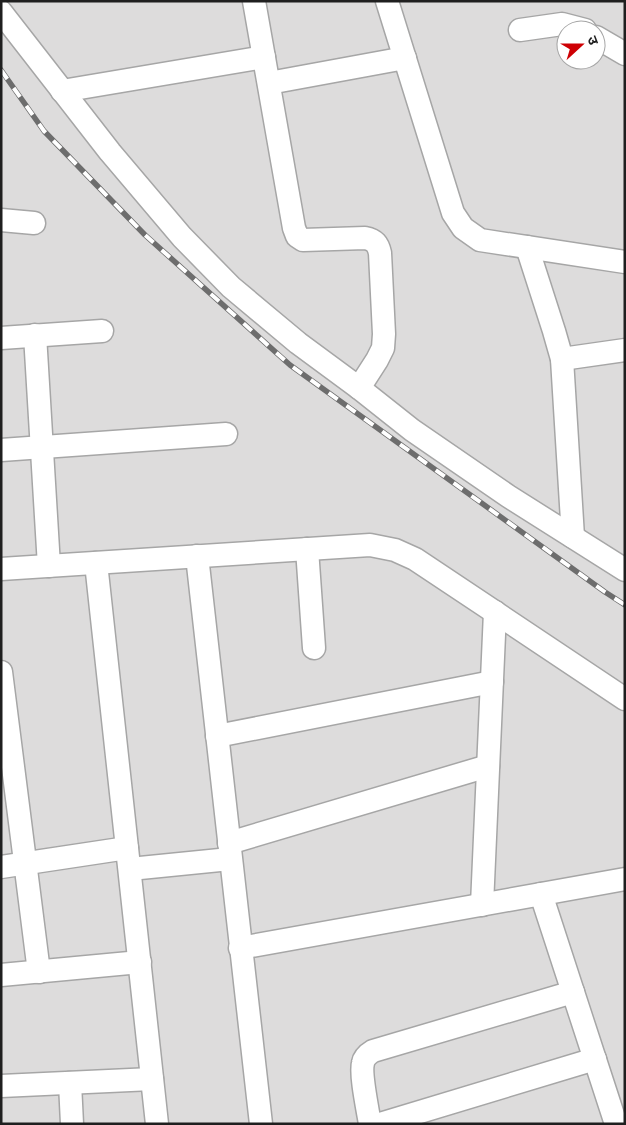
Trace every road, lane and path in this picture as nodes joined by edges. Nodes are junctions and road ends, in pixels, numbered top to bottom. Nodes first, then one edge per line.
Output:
1 (254, 1) edge
2 (388, 1) edge
3 (1, 12) edge
4 (556, 25) edge
5 (520, 30) dead end
6 (606, 43) edge
7 (625, 54) edge
8 (264, 57) junction
9 (405, 58) junction
10 (269, 83) junction
11 (62, 90) junction
12 (1, 220) edge
13 (34, 223) dead end
14 (527, 247) junction
15 (625, 262) edge
16 (102, 331) dead end
17 (36, 335) junction
18 (1, 338) edge
19 (625, 350) edge
20 (562, 359) junction
21 (359, 388) junction
22 (226, 434) dead end
23 (42, 447) junction
24 (1, 450) edge
25 (573, 538) junction
26 (307, 549) junction
27 (197, 556) junction
28 (96, 563) junction
29 (49, 566) junction
30 (1, 569) edge
31 (625, 570) edge
32 (495, 612) junction
33 (314, 648) dead end
34 (1, 672) edge
35 (492, 682) junction
36 (625, 699) edge
37 (217, 736) junction
38 (488, 766) junction
39 (7, 768) edge
40 (230, 851) junction
41 (128, 858) junction
42 (26, 863) junction
43 (1, 867) edge
44 (625, 879) edge
45 (541, 894) junction
46 (482, 905) junction
47 (240, 948) junction
48 (140, 962) junction
49 (39, 972) junction
50 (1, 975) edge
51 (573, 992) junction
52 (595, 1059) junction
53 (152, 1079) junction
54 (70, 1083) junction
55 (1, 1086) edge
56 (72, 1124) edge
57 (157, 1124) edge
58 (260, 1124) edge
59 (370, 1124) edge
60 (380, 1124) edge
61 (616, 1124) edge

1 - 8 street
2 - 9 street
3 - 11 street
4 - 5 street
6 - 7 street
8 - 10 street
8 - 11 street
9 - 10 street
9 - 14 street
10 - 21 street
11 - 21 street
12 - 13 street
14 - 15 street
14 - 20 street
16 - 17 street
17 - 18 street
17 - 23 street
19 - 20 street
20 - 25 street
21 - 25 street
22 - 23 street
23 - 24 street
23 - 29 street
25 - 31 street
26 - 27 street
26 - 32 street
26 - 33 street
27 - 28 street
27 - 37 street
28 - 29 street
28 - 41 street
29 - 30 street
32 - 35 street
32 - 36 street
34 - 39 street
35 - 37 street
35 - 38 street
37 - 40 street
38 - 40 street
38 - 46 street
39 - 42 street
40 - 41 street
40 - 47 street
41 - 42 street
41 - 48 street
42 - 43 street
42 - 49 street
44 - 45 street
45 - 46 street
45 - 51 street
46 - 47 street
47 - 58 street
48 - 49 street
48 - 53 street
49 - 50 street
51 - 52 street
51 - 59 street
52 - 60 street
52 - 61 street
53 - 54 street
53 - 57 street
54 - 55 street
54 - 56 street

